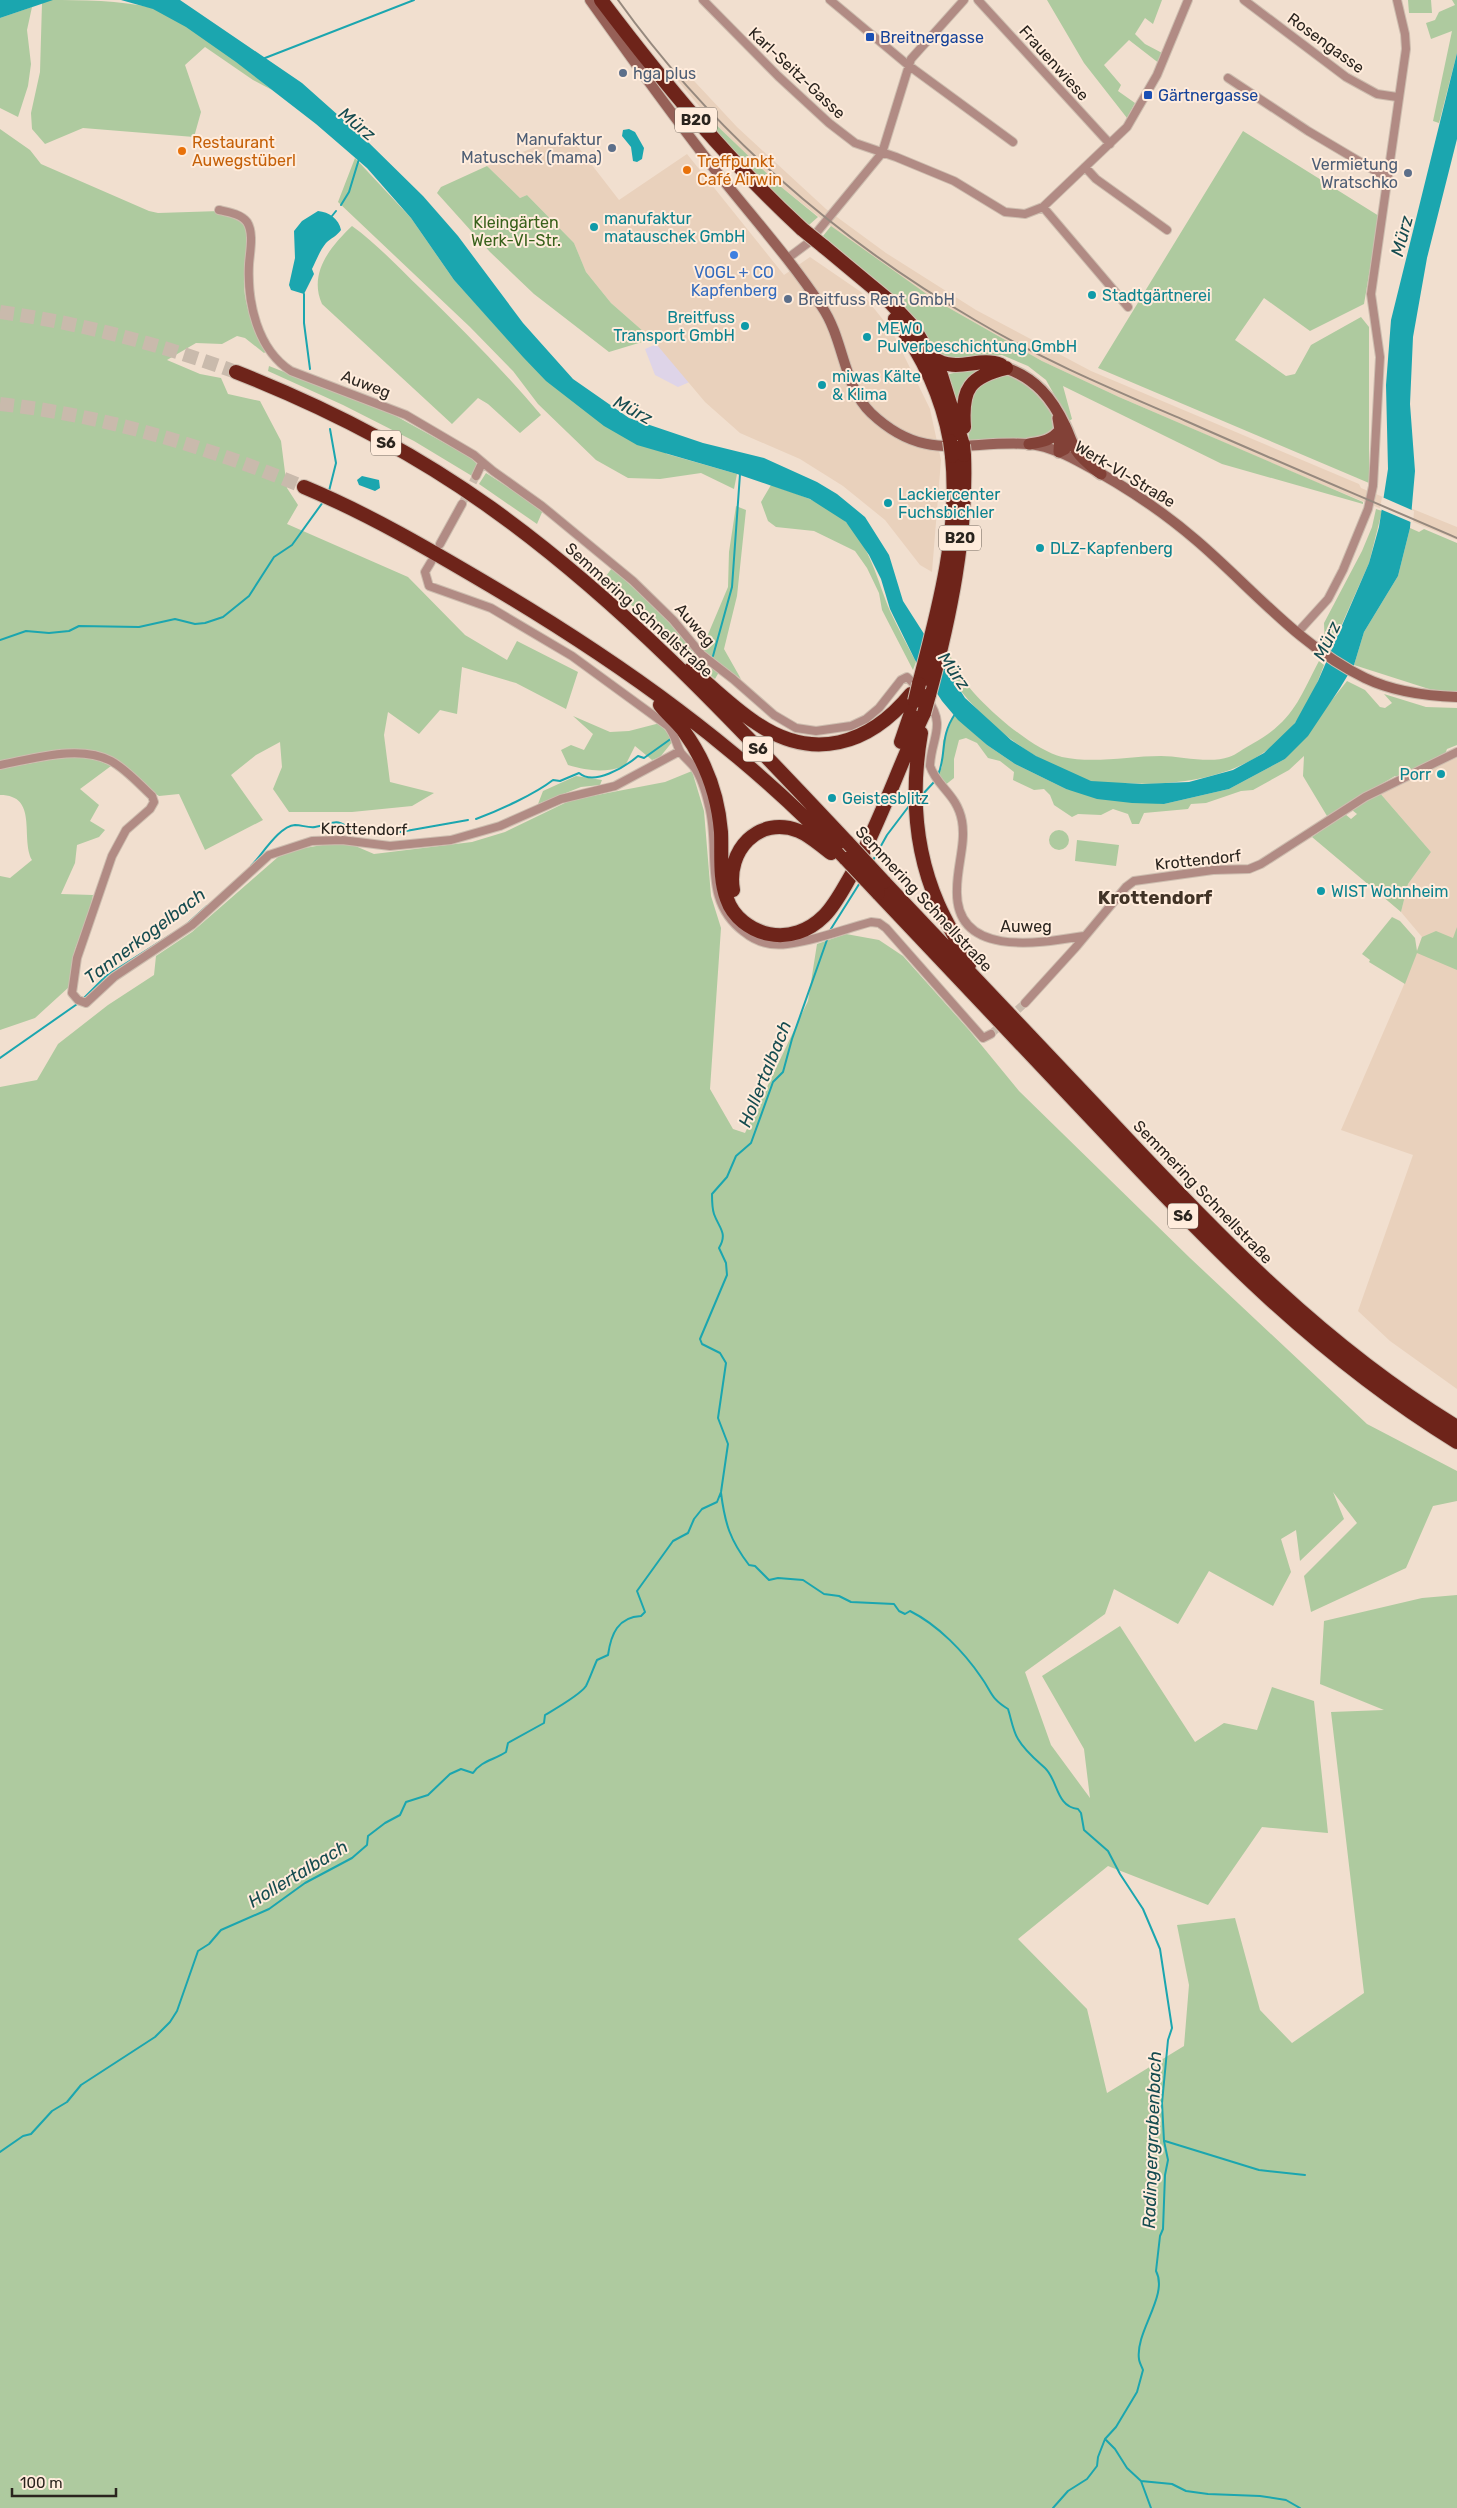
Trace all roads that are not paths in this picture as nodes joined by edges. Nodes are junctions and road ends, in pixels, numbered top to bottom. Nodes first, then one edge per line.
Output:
1 (590, 0) edge
2 (601, 0) edge
3 (703, 0) edge
4 (830, 0) edge
5 (964, 0) edge
6 (978, 0) edge
7 (1188, 0) edge
8 (1244, 0) edge
9 (1397, 0) edge
10 (908, 65) junction
11 (1228, 78) dead end
12 (1397, 97) junction
13 (1013, 142) dead end
14 (1110, 144) junction
15 (882, 153) junction
16 (1085, 168) junction
17 (1389, 179) junction
18 (1042, 207) junction
19 (219, 210) dead end
20 (1167, 230) dead end
21 (788, 258) junction
22 (855, 273) junction
23 (1128, 307) dead end
24 (933, 358) junction
25 (956, 366) junction
26 (1006, 368) junction
27 (236, 372) tunnel mouth
28 (938, 380) junction
29 (1064, 433) junction
30 (1029, 444) junction
31 (959, 446) junction
32 (1059, 452) junction
33 (482, 463) junction
34 (1101, 474) junction
35 (476, 476) tunnel mouth
36 (310, 490) tunnel mouth
37 (462, 504) tunnel mouth
38 (440, 544) dead end
39 (431, 562) dead end
40 (1298, 632) junction
41 (667, 656) junction
42 (645, 687) junction
43 (915, 693) junction
44 (1457, 697) edge
45 (924, 713) junction
46 (680, 751) junction
47 (1457, 752) edge
48 (0, 765) edge
49 (850, 854) junction
50 (881, 887) junction
51 (1084, 936) junction
52 (974, 978) junction
53 (1025, 1003) tunnel mouth
54 (991, 1034) dead end
55 (1457, 1427) edge
56 (1457, 1442) edge

1 - 21 main road, Werk-VI-Straße
2 - 22 highway, B20, bridge
3 - 15 street, Karl-Seitz-Gasse
4 - 10 street
5 - 10 street
6 - 14 street, Frauenwiese
7 - 14 street
8 - 12 street, Rosengasse
9 - 12 street
10 - 13 street
10 - 15 street
11 - 17 street
12 - 17 street
14 - 16 street
15 - 18 street
15 - 21 street
16 - 18 street
16 - 20 street
17 - 40 street
18 - 23 street
19 - 33 street, Auweg
21 - 30 main road, Werk-VI-Straße
22 - 24 highway, B20
22 - 28 highway, B20
24 - 25 highway
24 - 28 highway, B20
25 - 26 highway
25 - 28 highway
26 - 29 main road
26 - 31 highway
27 - 41 highway, Semmering Schnellstraße / S6
28 - 31 highway, B20
29 - 30 main road
29 - 32 main road
29 - 34 main road
30 - 32 main road, Werk-VI-Straße
31 - 43 highway, B20
31 - 45 highway, B20, bridge
32 - 34 main road, Werk-VI-Straße
33 - 35 street
33 - 51 street, Auweg
34 - 40 main road, Werk-VI-Straße
36 - 42 highway, Semmering Schnellstraße / S6
37 - 38 street
39 - 46 street
40 - 44 main road, Werk-VI-Straße
41 - 43 highway
41 - 49 highway, Semmering Schnellstraße / S6
42 - 49 highway, Semmering Schnellstraße / S6
42 - 49 highway
43 - 49 highway, B20
45 - 49 highway, B20
45 - 52 highway
46 - 48 street, Krottendorf
46 - 54 street
47 - 51 street, Krottendorf
49 - 49 highway
49 - 50 highway, Semmering Schnellstraße / S6, bridge
50 - 52 highway, Semmering Schnellstraße / S6
50 - 56 highway, Semmering Schnellstraße / S6
51 - 53 street, Krottendorf
52 - 55 highway, Semmering Schnellstraße / S6

